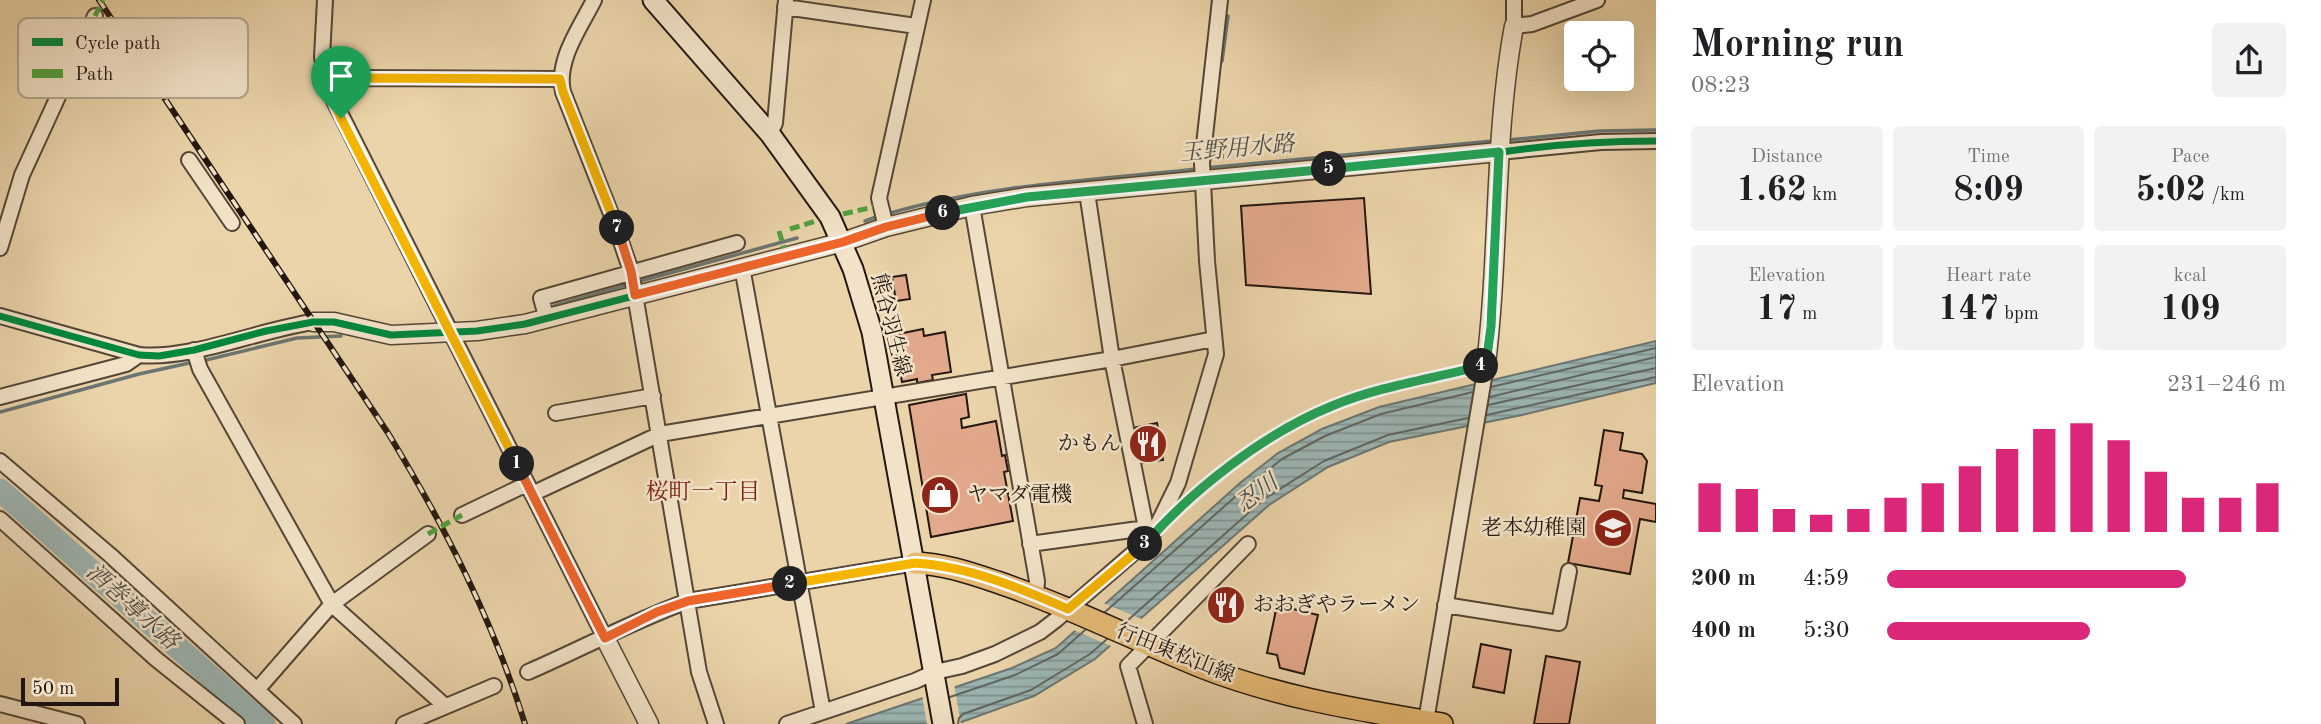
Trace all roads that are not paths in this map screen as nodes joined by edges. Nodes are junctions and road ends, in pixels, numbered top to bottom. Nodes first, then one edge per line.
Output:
1 (326, 0) edge
2 (594, 0) edge
3 (653, 0) edge
4 (923, 0) edge
5 (1220, 0) edge
6 (1514, 0) edge
7 (1597, 0) edge
8 (785, 4) edge
9 (916, 26) junction
10 (1514, 26) junction
11 (560, 79) junction
12 (327, 87) junction
13 (57, 98) edge
14 (770, 134) junction
15 (1656, 141) edge
16 (1499, 145) junction
17 (189, 160) dead end
18 (1202, 173) junction
19 (1087, 192) junction
20 (972, 206) junction
21 (232, 223) dead end
22 (885, 226) junction
23 (843, 242) junction
24 (737, 243) dead end
25 (0, 248) edge
26 (742, 267) junction
27 (633, 283) junction
28 (0, 316) edge
29 (313, 322) joint
30 (451, 333) junction
31 (1214, 339) junction
32 (139, 355) junction
33 (197, 359) junction
34 (1112, 359) junction
35 (1485, 372) joint
36 (1002, 376) junction
37 (653, 396) junction
38 (885, 396) junction
39 (0, 397) edge
40 (556, 413) dead end
41 (769, 416) junction
42 (660, 434) junction
43 (0, 461) edge
44 (530, 489) junction
45 (462, 515) dead end
46 (0, 519) edge
47 (1149, 531) junction
48 (428, 534) dead end
49 (1030, 544) junction
50 (1248, 544) dead end
51 (915, 563) junction
52 (1569, 571) dead end
53 (800, 582) junction
54 (1036, 595) junction
55 (688, 601) junction
56 (332, 604) junction
57 (1445, 605) junction
58 (1071, 611) junction
59 (605, 638) junction
60 (1144, 643) junction
61 (528, 672) dead end
62 (936, 676) junction
63 (494, 686) dead end
64 (257, 690) junction
65 (0, 704) edge
66 (445, 706) junction
67 (823, 712) junction
68 (232, 722) edge
69 (1431, 723) edge
70 (77, 724) edge
71 (294, 724) edge
72 (404, 724) edge
73 (649, 724) edge
74 (716, 724) edge
75 (787, 724) edge
76 (943, 724) edge
77 (1145, 724) edge

1 - 12 street
2 - 11 street
3 - 14 main road, 熊谷羽生線
4 - 9 street
5 - 18 street
6 - 10 street
7 - 10 street
8 - 9 street
8 - 14 street
9 - 22 street
10 - 16 street
11 - 12 street
11 - 27 street
12 - 30 street
13 - 25 street
14 - 23 main road, 熊谷羽生線
15 - 16 street
16 - 18 street
16 - 35 street
17 - 21 street
18 - 19 street
18 - 31 street
19 - 20 street
19 - 34 street
20 - 22 street
20 - 36 street
22 - 23 street
23 - 26 street
23 - 38 main road, 熊谷羽生線
24 - 27 street
26 - 27 street
26 - 41 street
27 - 30 street
27 - 37 street
28 - 32 street
29 - 30 street
29 - 33 street
30 - 44 street
31 - 34 street
31 - 47 street
32 - 33 street
32 - 39 street
33 - 56 street
34 - 36 street
34 - 47 street
35 - 57 street
36 - 38 street
36 - 49 street
37 - 40 street
37 - 42 street
38 - 41 street
38 - 51 main road, 熊谷羽生線
41 - 42 street
41 - 53 street
42 - 44 street
42 - 55 street
43 - 64 street
44 - 45 street
44 - 59 street
46 - 68 street
47 - 49 street
47 - 58 street
48 - 56 street
49 - 54 street
50 - 60 street
51 - 53 street
51 - 54 main road, 行田東松山線
51 - 62 main road, 熊谷羽生線
52 - 57 street
53 - 55 street
53 - 67 street
54 - 58 main road, 行田東松山線
55 - 59 street
55 - 74 street
56 - 64 street
56 - 66 street
57 - 69 street
58 - 60 main road, 行田東松山線
58 - 62 street
59 - 61 street
59 - 73 street
60 - 69 main road, 行田東松山線
60 - 77 street
62 - 67 street
62 - 76 main road, 熊谷羽生線
63 - 66 street
64 - 71 street
65 - 70 street
66 - 72 street
67 - 75 street

